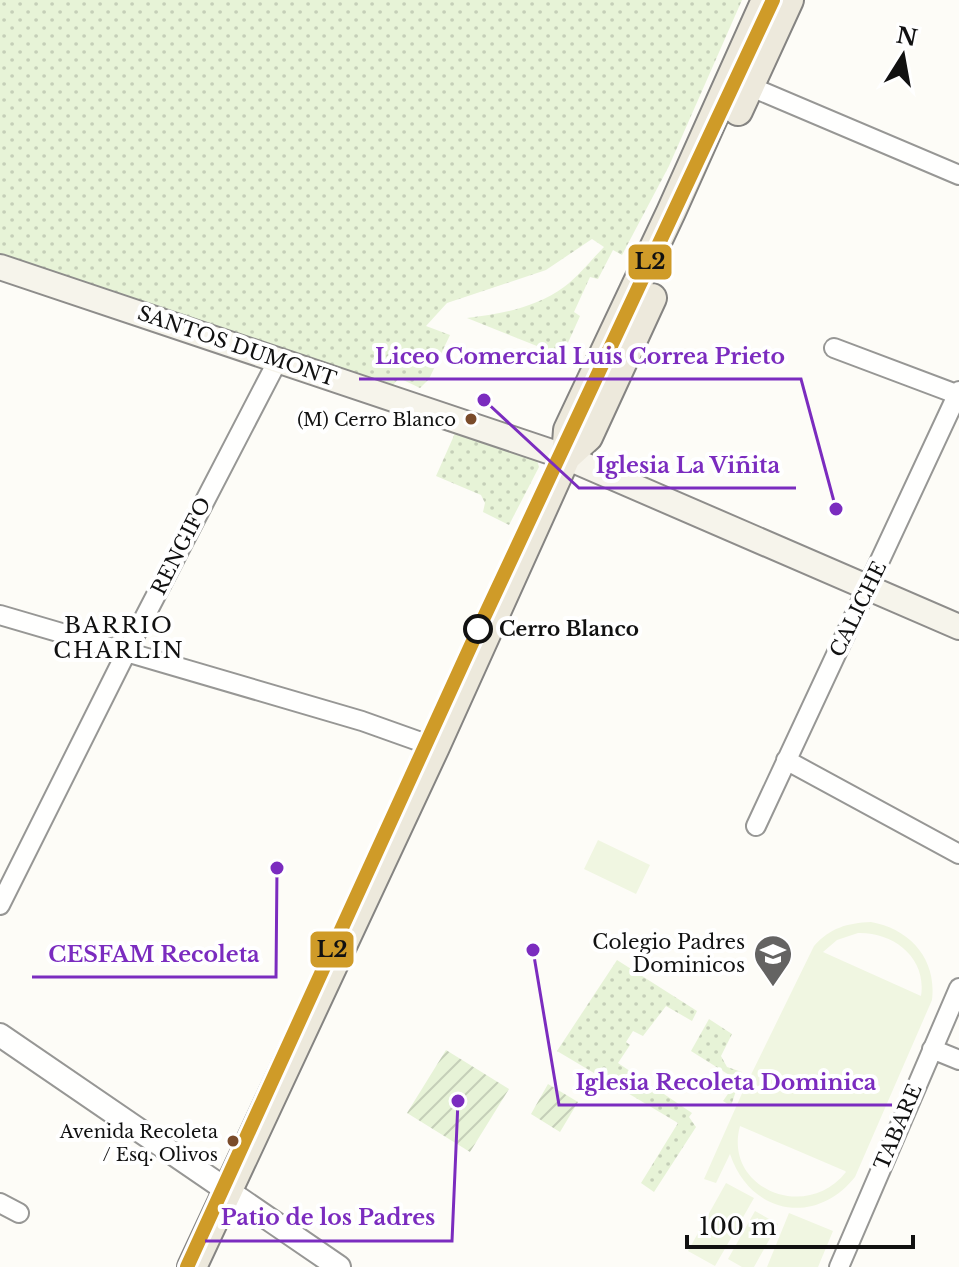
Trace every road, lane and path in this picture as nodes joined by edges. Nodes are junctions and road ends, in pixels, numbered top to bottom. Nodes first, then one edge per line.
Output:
1 (766, 0) edge
2 (789, 0) edge
3 (743, 76) junction
4 (959, 175) edge
5 (0, 267) edge
6 (834, 348) dead end
7 (278, 360) junction
8 (958, 394) edge
9 (566, 457) junction
10 (867, 587) junction
11 (0, 615) edge
12 (959, 627) edge
13 (127, 651) junction
14 (435, 747) junction
15 (786, 760) junction
16 (756, 826) dead end
17 (959, 854) edge
18 (0, 905) edge
19 (959, 988) edge
20 (0, 1035) edge
21 (932, 1049) junction
22 (959, 1060) edge
23 (226, 1192) junction
24 (0, 1203) edge
25 (19, 1213) dead end
26 (192, 1267) edge
27 (339, 1267) edge
28 (839, 1267) edge

1 - 3 main road
2 - 3 main road
3 - 4 street
3 - 9 main road
5 - 7 main road, SANTOS DUMONT
6 - 8 street
7 - 9 main road, SANTOS DUMONT
7 - 13 street, RENGIFO
8 - 10 street, CALICHE
9 - 10 main road, SANTOS DUMONT
9 - 14 main road
10 - 12 main road, SANTOS DUMONT
10 - 15 street, CALICHE
11 - 13 street
13 - 14 street
13 - 18 street, RENGIFO
14 - 23 main road
15 - 16 street, CALICHE
15 - 17 street
19 - 21 street, TABARE
20 - 23 street
21 - 22 street
21 - 28 street, TABARE
23 - 26 main road
23 - 27 street
24 - 25 street

